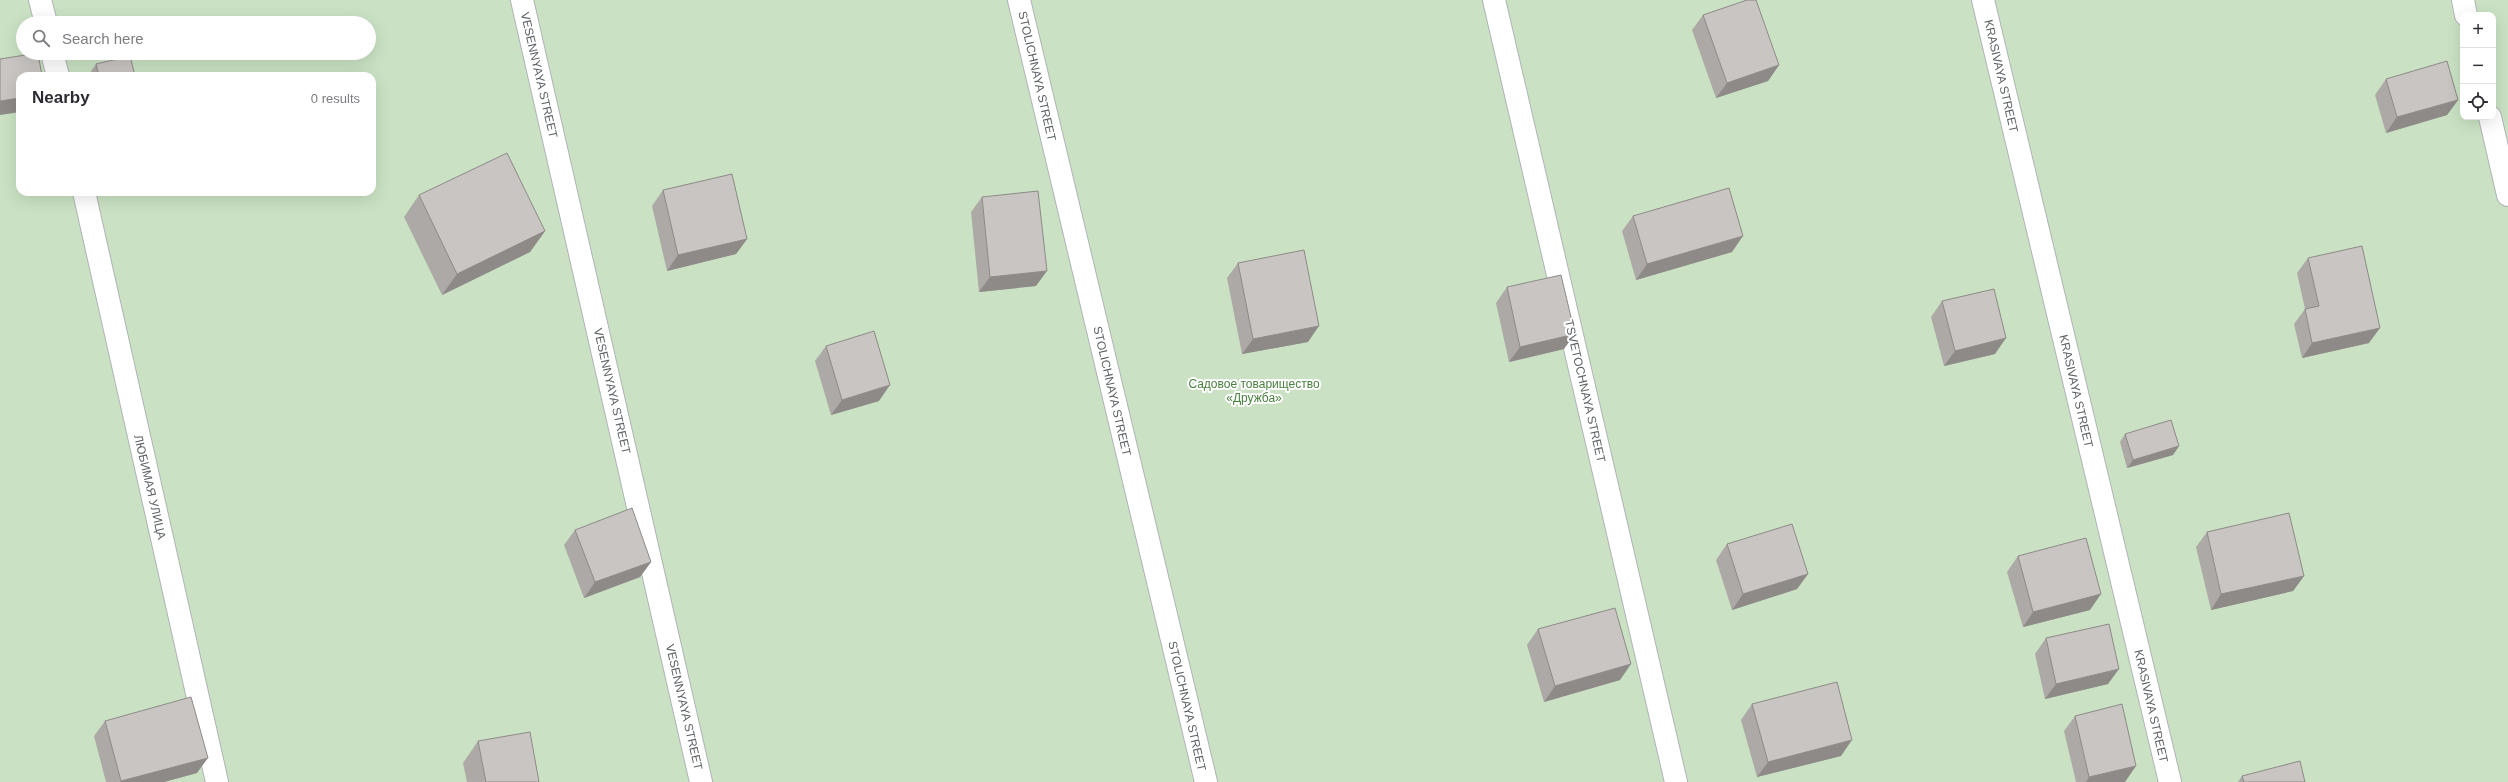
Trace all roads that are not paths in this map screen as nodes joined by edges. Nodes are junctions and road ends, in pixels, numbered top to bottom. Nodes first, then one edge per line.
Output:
1 (40, 0) edge
2 (522, 0) edge
3 (1019, 0) edge
4 (1494, 0) edge
5 (1983, 0) edge
6 (2463, 0) edge
7 (2465, 12) edge
8 (44, 16) edge
9 (54, 60) edge
10 (57, 72) edge
11 (2491, 120) edge
12 (2508, 195) edge
13 (85, 196) edge
14 (217, 782) edge
15 (701, 782) edge
16 (1206, 782) edge
17 (1676, 782) edge
18 (2170, 782) edge

1 - 8 street
2 - 15 street, VESENNYAYA STREET
3 - 16 street, STOLICHNAYA STREET
4 - 17 street, TSVETOCHNAYA STREET
5 - 18 street, KRASIVAYA STREET
6 - 7 street
9 - 10 street
11 - 12 street
13 - 14 street, ЛЮБИМАЯ УЛИЦА

